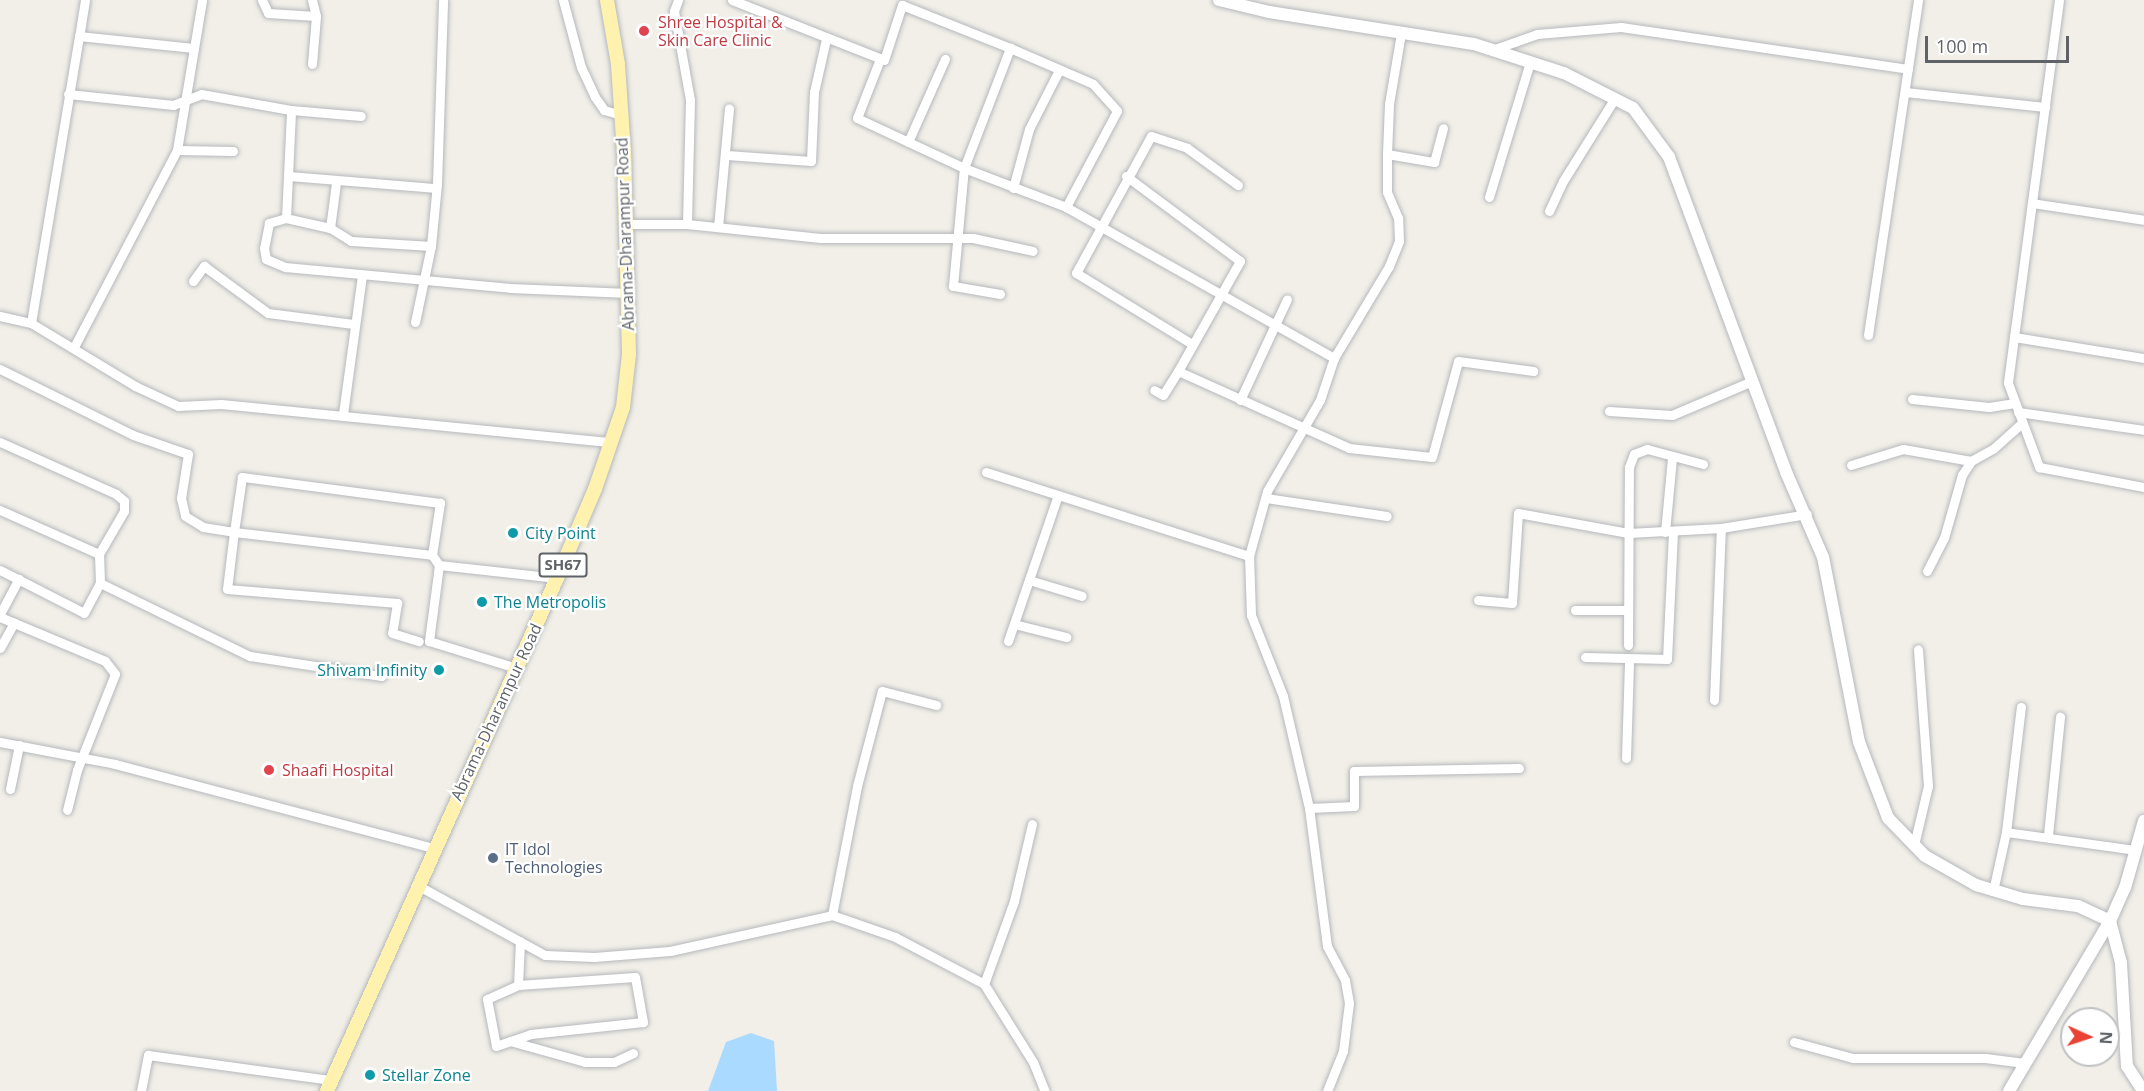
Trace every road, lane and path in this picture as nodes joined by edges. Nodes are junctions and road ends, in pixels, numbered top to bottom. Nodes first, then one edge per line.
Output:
1 (85, 0) edge
2 (202, 0) edge
3 (262, 0) edge
4 (312, 0) edge
5 (443, 0) edge
6 (563, 0) edge
7 (607, 0) edge
8 (678, 0) edge
9 (732, 0) edge
10 (1219, 0) edge
11 (1918, 0) edge
12 (2059, 0) edge
13 (316, 16) junction
14 (1401, 33) junction
15 (79, 36) junction
16 (826, 39) junction
17 (194, 48) junction
18 (1010, 48) junction
19 (1492, 50) junction
20 (880, 59) junction
21 (945, 59) dead end
22 (1530, 62) junction
23 (312, 64) dead end
24 (1908, 69) junction
25 (1059, 70) junction
26 (1905, 92) junction
27 (68, 94) junction
28 (1615, 98) junction
29 (186, 99) junction
30 (2045, 107) junction
31 (729, 109) dead end
32 (291, 110) junction
33 (621, 115) junction
34 (361, 116) dead end
35 (1443, 128) dead end
36 (909, 142) junction
37 (177, 150) junction
38 (233, 151) dead end
39 (1386, 154) junction
40 (727, 155) junction
41 (964, 168) junction
42 (289, 176) junction
43 (1126, 176) junction
44 (336, 183) junction
45 (1238, 185) dead end
46 (434, 188) junction
47 (1012, 188) junction
48 (1489, 197) dead end
49 (2032, 203) junction
50 (1066, 207) junction
51 (1549, 212) dead end
52 (286, 218) junction
53 (2144, 220) edge
54 (626, 224) junction
55 (687, 224) junction
56 (718, 227) junction
57 (330, 228) junction
58 (1100, 228) junction
59 (957, 240) junction
60 (431, 246) junction
61 (1033, 251) dead end
62 (362, 275) junction
63 (424, 278) junction
64 (193, 281) dead end
65 (1220, 292) junction
66 (628, 293) junction
67 (1000, 294) dead end
68 (1287, 299) dead end
69 (0, 316) edge
70 (1274, 321) junction
71 (415, 322) dead end
72 (31, 323) junction
73 (354, 324) junction
74 (1868, 335) dead end
75 (2014, 337) junction
76 (1192, 344) junction
77 (74, 347) junction
78 (1334, 358) junction
79 (2144, 358) edge
80 (0, 369) edge
81 (1178, 371) junction
82 (1533, 371) dead end
83 (1752, 381) junction
84 (1154, 390) dead end
85 (1912, 399) dead end
86 (1240, 400) junction
87 (2017, 407) junction
88 (1609, 411) dead end
89 (343, 414) junction
90 (2022, 423) junction
91 (1305, 428) junction
92 (2144, 430) edge
93 (0, 442) edge
94 (611, 442) junction
95 (1672, 458) junction
96 (1971, 461) junction
97 (1703, 464) dead end
98 (1851, 465) dead end
99 (986, 472) dead end
100 (2144, 487) edge
101 (1058, 495) junction
102 (1266, 498) junction
103 (0, 510) edge
104 (1807, 514) junction
105 (1387, 516) dead end
106 (1721, 528) junction
107 (234, 532) junction
108 (1669, 532) junction
109 (1628, 533) junction
110 (99, 554) junction
111 (432, 555) junction
112 (1249, 556) junction
113 (439, 565) junction
114 (0, 570) edge
115 (1927, 572) dead end
116 (557, 578) junction
117 (19, 579) junction
118 (1029, 580) junction
119 (100, 583) junction
120 (1082, 596) dead end
121 (1478, 600) dead end
122 (1575, 610) dead end
123 (1628, 610) junction
124 (0, 616) edge
125 (14, 624) junction
126 (1014, 624) junction
127 (1066, 638) dead end
128 (419, 641) dead end
129 (1008, 641) dead end
130 (1628, 645) dead end
131 (0, 648) edge
132 (1918, 649) dead end
133 (1585, 657) dead end
134 (1629, 660) junction
135 (516, 668) junction
136 (381, 676) dead end
137 (1714, 700) dead end
138 (936, 705) dead end
139 (2021, 707) dead end
140 (2061, 717) dead end
141 (0, 742) edge
142 (19, 745) junction
143 (85, 757) junction
144 (1626, 758) dead end
145 (1519, 768) dead end
146 (10, 789) dead end
147 (1310, 808) junction
148 (67, 810) dead end
149 (2144, 821) edge
150 (1032, 824) dead end
151 (2006, 832) junction
152 (2048, 835) junction
153 (1914, 845) junction
154 (434, 848) junction
155 (2136, 850) junction
156 (417, 885) junction
157 (1994, 891) junction
158 (832, 915) junction
159 (2109, 921) junction
160 (520, 941) junction
161 (984, 984) junction
162 (518, 985) junction
163 (510, 1041) junction
164 (1794, 1042) dead end
165 (633, 1053) dead end
166 (2025, 1063) junction
167 (329, 1085) edge
168 (141, 1091) edge
169 (1045, 1091) edge
170 (1327, 1091) edge
171 (2009, 1091) edge
172 (2143, 1091) edge

1 - 15 street
2 - 17 street
3 - 13 street
4 - 13 street
5 - 46 street
6 - 33 street
7 - 33 main road, Abrama-Dharampur Road / SH67
8 - 55 street
9 - 16 street
10 - 14 street
11 - 24 street
12 - 30 street
13 - 23 street
14 - 19 street
14 - 39 street
15 - 17 street
15 - 27 street
16 - 20 street
16 - 40 street
17 - 29 street
18 - 20 street
18 - 25 street
18 - 41 street
19 - 22 street
19 - 24 street
20 - 36 street
21 - 36 street
22 - 28 street
22 - 48 street
24 - 26 street
25 - 47 street
25 - 50 street
26 - 30 street
26 - 74 street
27 - 29 street
27 - 72 street
28 - 51 street
28 - 83 street
29 - 32 street
29 - 37 street
30 - 49 street
31 - 40 street
32 - 34 street
32 - 42 street
33 - 54 main road, Abrama-Dharampur Road / SH67
35 - 39 street
36 - 41 street
37 - 38 street
37 - 77 street
39 - 78 street
40 - 56 street
41 - 47 street
41 - 59 street
42 - 44 street
42 - 52 street
43 - 45 street
43 - 58 street
43 - 65 street
44 - 46 street
44 - 57 street
46 - 60 street
47 - 50 street
49 - 53 street
49 - 75 street
50 - 58 street
52 - 57 street
52 - 62 street
54 - 55 street
54 - 66 main road, Abrama-Dharampur Road / SH67
55 - 56 street
56 - 59 street
57 - 60 street
58 - 65 street
58 - 76 street
59 - 61 street
59 - 67 street
60 - 63 street
62 - 63 street
62 - 73 street
63 - 66 street
63 - 71 street
64 - 73 street
65 - 70 street
65 - 76 street
66 - 94 main road, Abrama-Dharampur Road / SH67
68 - 70 street
69 - 72 street
70 - 78 street
70 - 86 street
72 - 77 street
73 - 89 street
75 - 79 street
75 - 87 street
76 - 81 street
77 - 89 street
78 - 91 street
80 - 107 street
81 - 84 street
81 - 86 street
82 - 91 street
83 - 88 street
83 - 104 street
85 - 87 street
86 - 91 street
87 - 90 street
87 - 92 street
89 - 94 street
90 - 96 street
90 - 100 street
91 - 102 street
93 - 110 street
94 - 116 main road, Abrama-Dharampur Road / SH67
95 - 97 street
95 - 108 street
95 - 109 street
96 - 98 street
96 - 115 street
99 - 101 street
101 - 112 street
101 - 118 street
102 - 105 street
102 - 112 street
103 - 110 street
104 - 106 street
104 - 153 street
106 - 108 street
106 - 137 street
107 - 111 street
107 - 111 street
107 - 128 street
108 - 109 street
108 - 134 street
109 - 121 street
109 - 123 street
110 - 119 street
111 - 113 street
112 - 147 street
113 - 116 street
113 - 135 street
114 - 117 street
116 - 135 main road, Abrama-Dharampur Road / SH67
117 - 119 street
117 - 124 street
118 - 120 street
118 - 126 street
119 - 136 street
122 - 123 street
123 - 130 street
124 - 125 street
125 - 131 street
125 - 143 street
126 - 127 street
126 - 129 street
132 - 153 street
133 - 134 street
134 - 144 street
135 - 154 main road, Abrama-Dharampur Road / SH67
138 - 158 street
139 - 151 street
140 - 152 street
141 - 142 street
142 - 143 street
142 - 146 street
143 - 148 street
143 - 154 street
145 - 147 street
147 - 170 street
149 - 155 street
150 - 161 street
151 - 152 street
151 - 157 street
152 - 155 street
153 - 157 street
154 - 156 main road, Abrama-Dharampur Road / SH67
155 - 159 street
156 - 160 street
156 - 167 main road, Abrama-Dharampur Road / SH67
157 - 159 street
158 - 160 street
158 - 161 street
159 - 166 street
159 - 172 street
160 - 162 street
161 - 169 street
162 - 163 street
162 - 163 street
163 - 165 street
164 - 166 street
166 - 171 street
167 - 168 street

